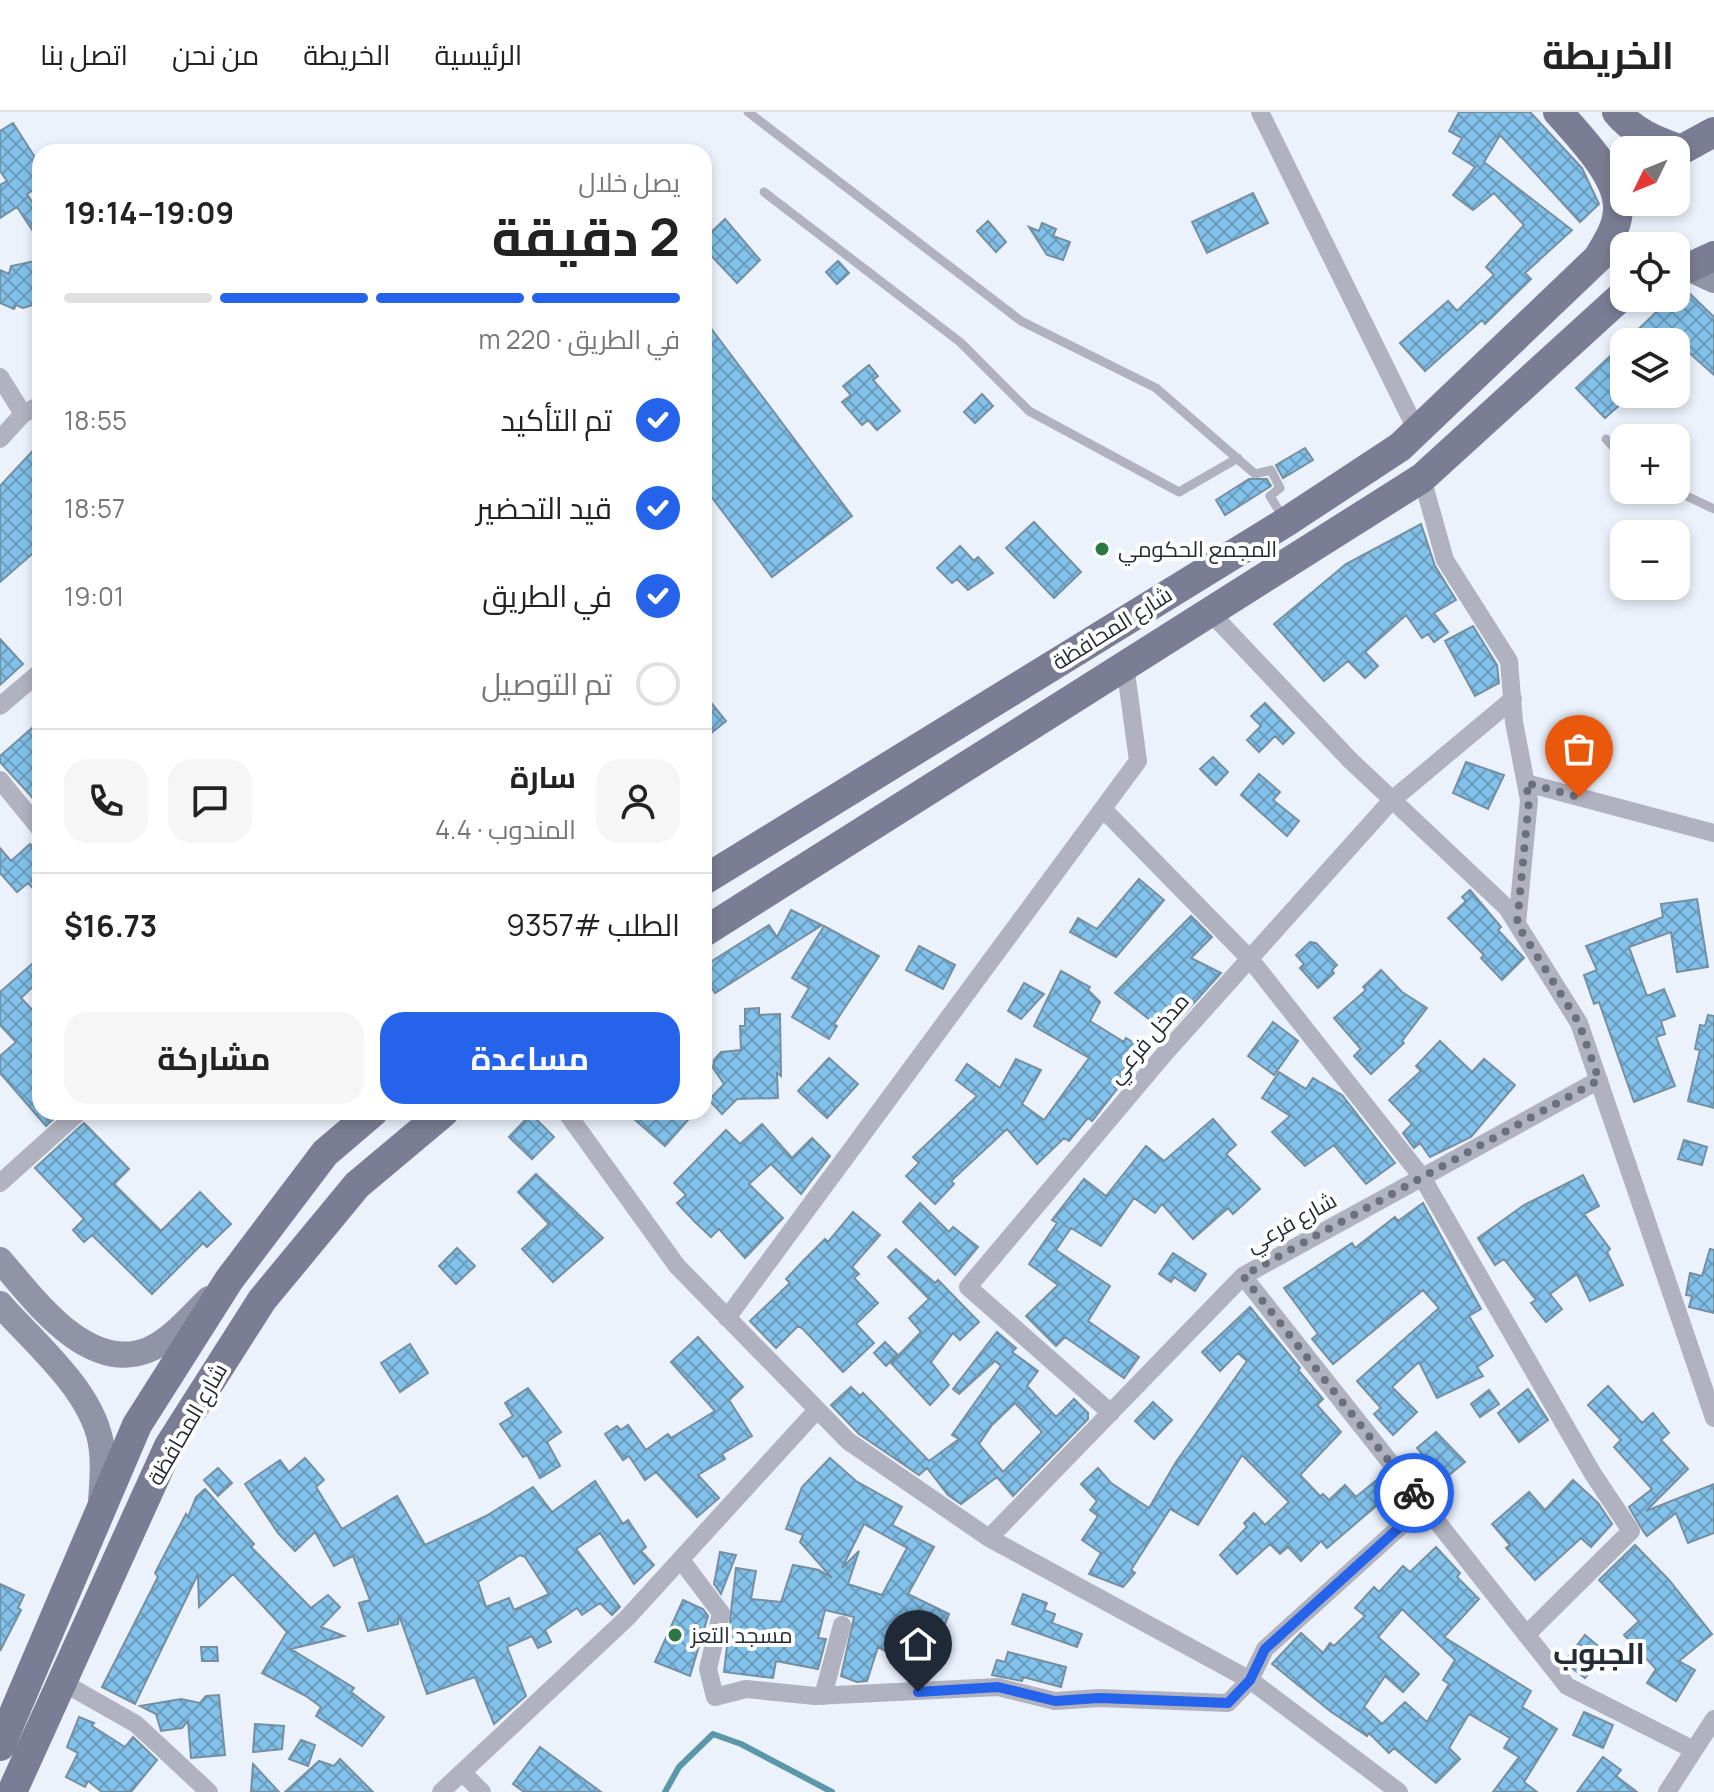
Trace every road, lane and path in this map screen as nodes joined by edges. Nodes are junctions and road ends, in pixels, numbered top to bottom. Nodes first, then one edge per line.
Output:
1 (748, 112) edge
2 (1260, 112) edge
3 (1558, 112) edge
4 (1617, 112) edge
5 (1714, 132) edge
6 (1647, 136) edge
7 (1690, 144) edge
8 (1690, 152) edge
9 (1714, 162) edge
10 (1610, 178) edge
11 (764, 192) dead end
12 (1616, 216) edge
13 (1610, 307) edge
14 (0, 377) edge
15 (32, 410) edge
16 (1417, 431) junction
17 (0, 439) edge
18 (1606, 439) dead end
19 (1610, 443) edge
20 (1238, 458) junction
21 (1422, 478) junction
22 (1690, 498) edge
23 (1714, 509) edge
24 (1286, 522) junction
25 (1305, 553) junction
26 (1211, 613) junction
27 (1125, 665) junction
28 (32, 679) edge
29 (1513, 699) junction
30 (0, 706) edge
31 (0, 780) edge
32 (1526, 783) junction
33 (1392, 800) junction
34 (1103, 809) junction
35 (32, 819) edge
36 (1714, 833) edge
37 (712, 875) edge
38 (1517, 924) junction
39 (712, 927) edge
40 (1250, 959) junction
41 (1599, 1080) junction
42 (70, 1120) edge
43 (364, 1120) edge
44 (434, 1120) edge
45 (572, 1120) edge
46 (1422, 1177) junction
47 (0, 1183) edge
48 (0, 1260) edge
49 (1243, 1276) junction
50 (229, 1280) junction
51 (0, 1304) edge
52 (727, 1318) junction
53 (817, 1410) junction
54 (1111, 1413) junction
55 (1714, 1418) edge
56 (1424, 1505) junction
57 (101, 1514) junction
58 (989, 1538) junction
59 (681, 1560) junction
60 (842, 1625) dead end
61 (1526, 1635) junction
62 (1250, 1680) junction
63 (62, 1682) junction
64 (823, 1696) junction
65 (1714, 1719) edge
66 (0, 1746) edge
67 (1694, 1750) junction
68 (462, 1772) junction
69 (12, 1792) edge
70 (209, 1792) edge
71 (441, 1792) edge
72 (482, 1792) edge
73 (1399, 1792) edge
74 (1667, 1792) edge

1 - 20 lane
2 - 16 street
3 - 10 main road
4 - 6 main road
5 - 7 main road
8 - 9 main road
11 - 20 lane
12 - 16 main road, شارع المحافظة
13 - 21 main road, شارع المحافظة
14 - 15 street
15 - 17 street
16 - 24 main road, شارع المحافظة
18 - 19 lane
20 - 24 lane
21 - 25 main road, شارع المحافظة
21 - 29 street
22 - 23 lane
24 - 25 main road
24 - 37 main road, شارع المحافظة
25 - 26 main road, شارع المحافظة
26 - 27 main road, شارع المحافظة
26 - 33 street
27 - 34 street
27 - 39 main road, شارع المحافظة
28 - 30 street
29 - 32 street
29 - 33 street, مدخل فرعي
31 - 35 street
32 - 36 street
32 - 38 street
33 - 38 street
33 - 40 street, مدخل فرعي
34 - 40 street
34 - 52 street
38 - 41 street
40 - 46 street
40 - 54 street, مدخل فرعي
41 - 46 street, شارع فرعي
41 - 55 street
42 - 47 street
43 - 50 main road, شارع المحافظة
44 - 63 main road, شارع المحافظة
45 - 52 street
46 - 49 street, شارع فرعي
46 - 61 street
48 - 50 street
49 - 54 street, شارع فرعي
49 - 56 street
50 - 57 main road, شارع المحافظة
51 - 57 street
52 - 53 street
53 - 58 street
53 - 59 street
54 - 58 street, شارع فرعي
56 - 61 street
56 - 62 street
57 - 66 main road, شارع المحافظة
58 - 62 street
59 - 64 street
59 - 68 street
60 - 64 street
61 - 67 street
62 - 64 street
62 - 73 street
63 - 69 main road, شارع المحافظة
63 - 70 street
65 - 67 street
67 - 74 street
68 - 71 street
68 - 72 street

